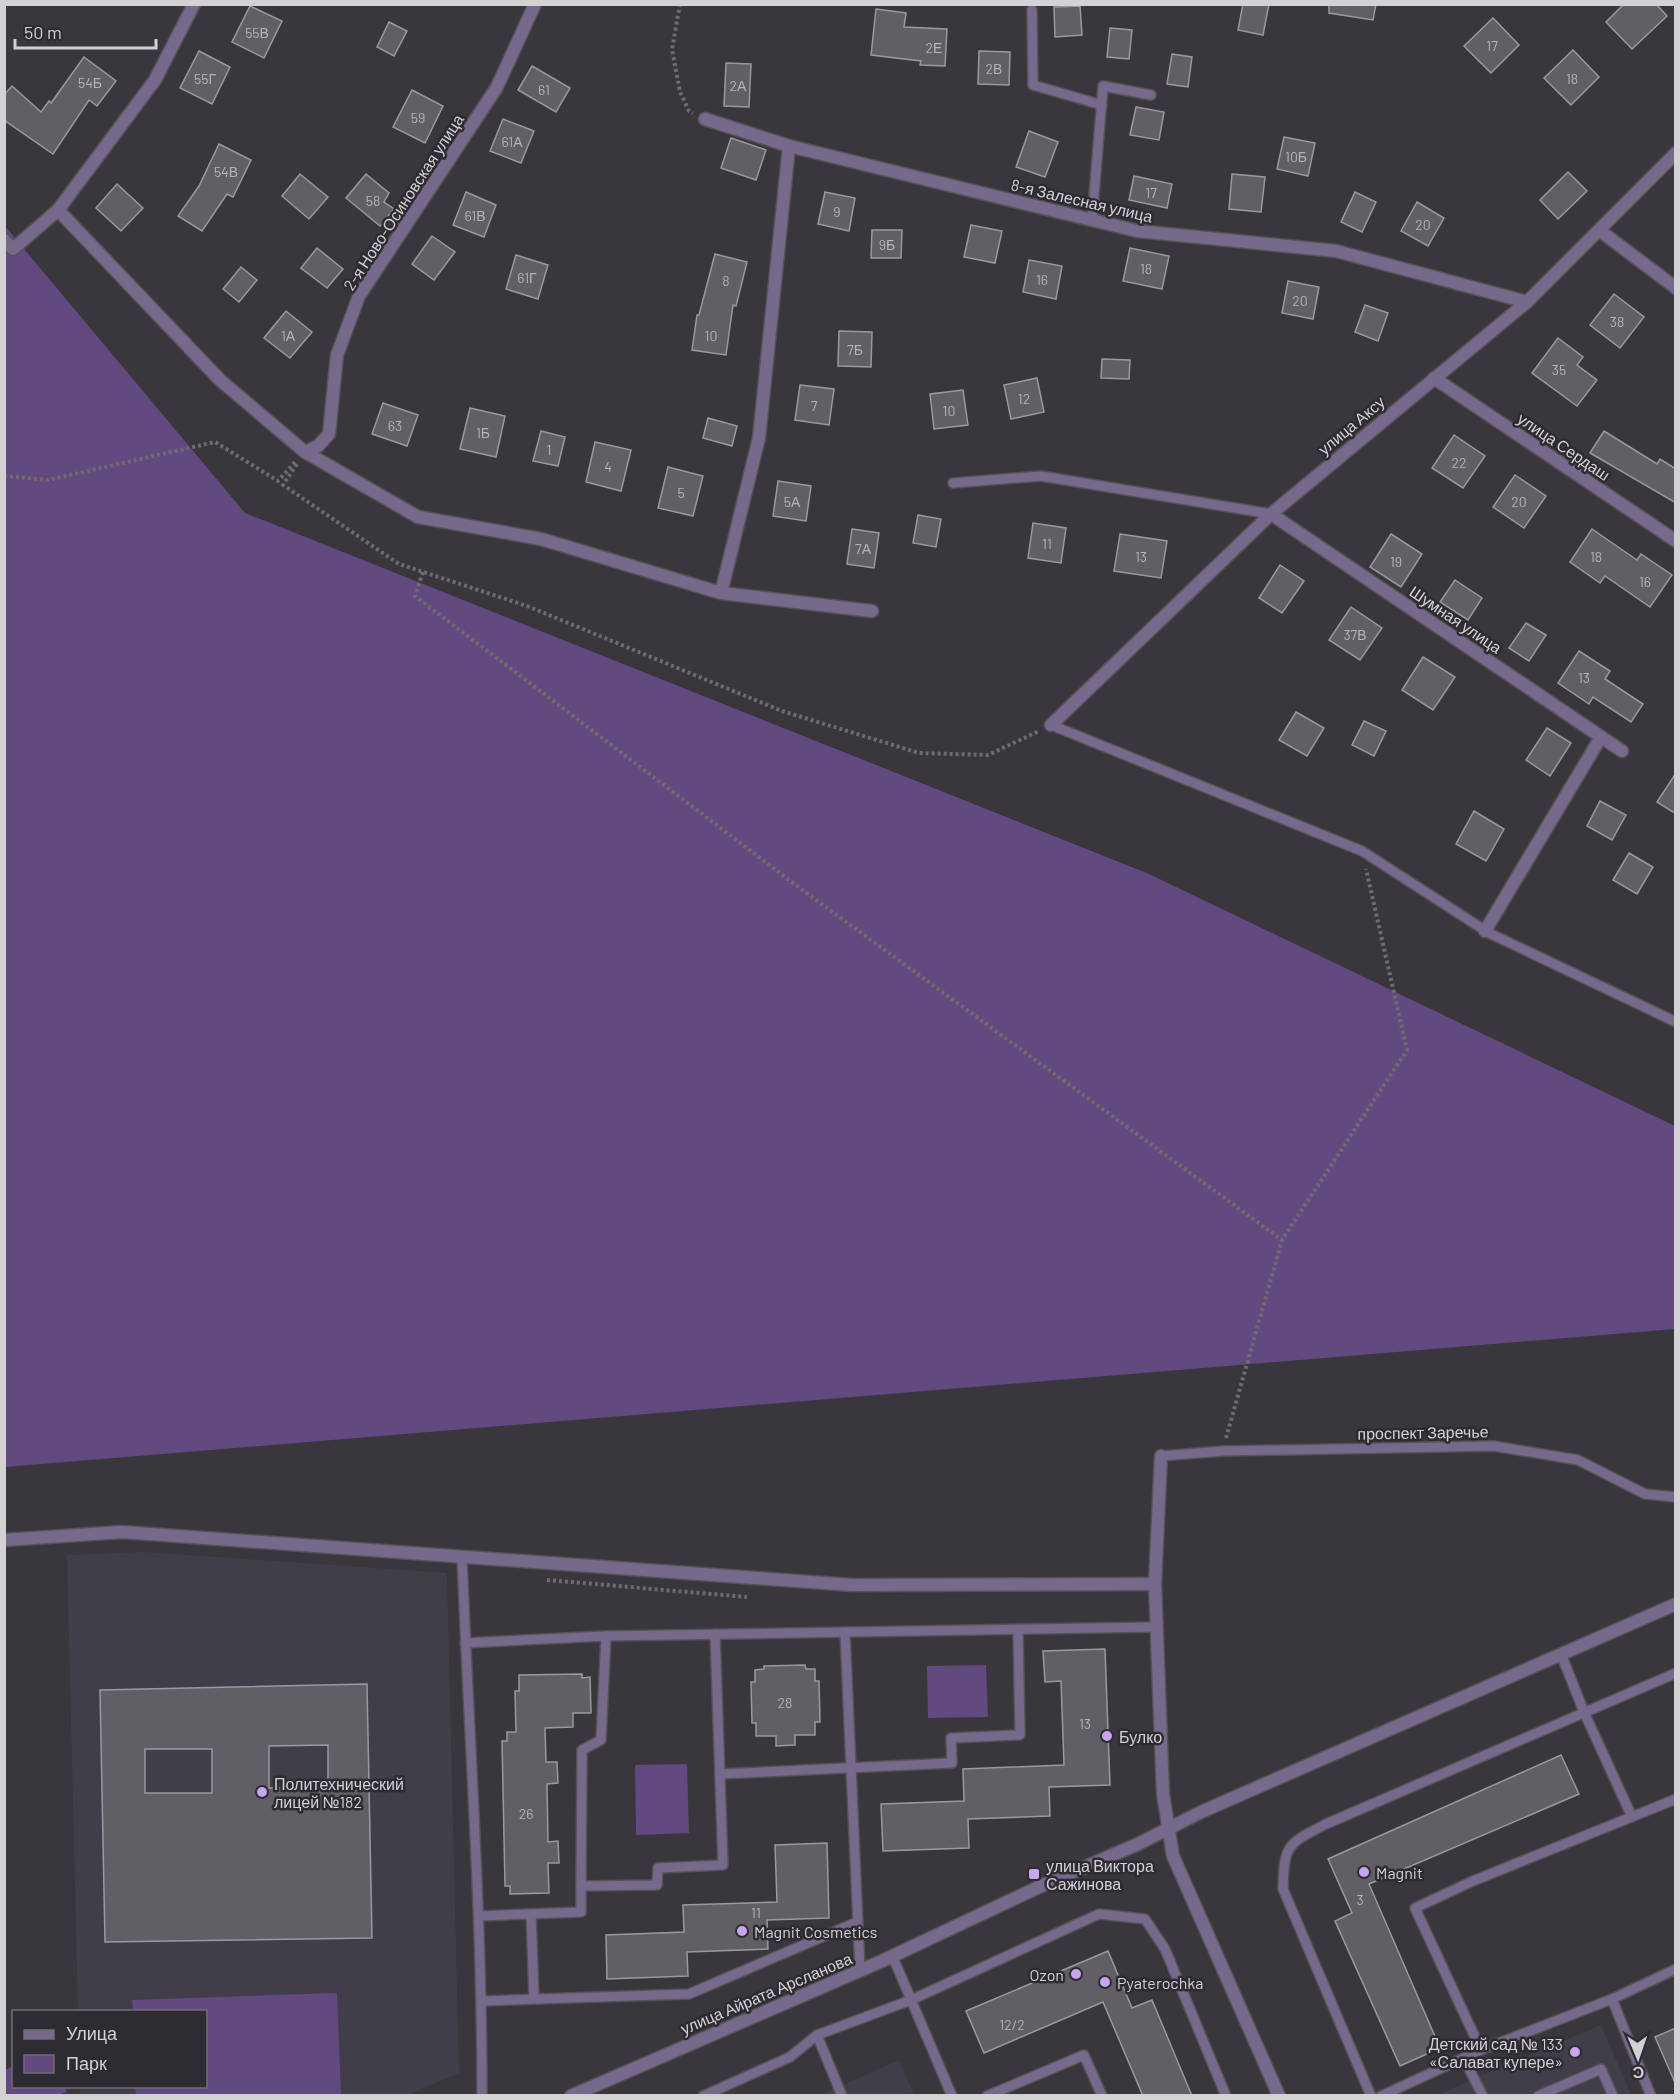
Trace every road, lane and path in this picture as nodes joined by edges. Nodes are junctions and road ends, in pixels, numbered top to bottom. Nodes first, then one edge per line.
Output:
1 (194, 4) edge
2 (535, 4) edge
3 (680, 4) edge
4 (1032, 10) dead end
5 (1151, 94) dead end
6 (1102, 105) junction
7 (705, 119) joint
8 (789, 146) junction
9 (1676, 153) edge
10 (58, 210) junction
11 (1092, 220) junction
12 (1599, 230) junction
13 (4, 240) edge
14 (1676, 288) edge
15 (1527, 303) junction
16 (1434, 378) junction
17 (305, 452) junction
18 (4, 476) edge
19 (953, 483) dead end
20 (1271, 514) junction
21 (1676, 542) edge
22 (423, 572) junction
23 (721, 593) junction
24 (872, 611) dead end
25 (1051, 725) junction
26 (1601, 737) junction
27 (1622, 751) dead end
28 (1362, 851) junction
29 (1485, 931) junction
30 (1676, 1022) edge
31 (1282, 1240) junction
32 (1223, 1451) junction
33 (1161, 1456) joint
34 (1676, 1497) edge
35 (4, 1540) edge
36 (462, 1557) junction
37 (536, 1579) dead end
38 (1155, 1584) junction
39 (747, 1597) dead end
40 (1676, 1604) edge
41 (1157, 1627) junction
42 (1018, 1629) junction
43 (845, 1632) junction
44 (715, 1634) junction
45 (606, 1636) junction
46 (465, 1643) junction
47 (1561, 1654) junction
48 (1676, 1673) edge
49 (1584, 1712) junction
50 (851, 1767) junction
51 (720, 1774) junction
52 (1676, 1799) edge
53 (1632, 1817) junction
54 (1168, 1829) junction
55 (581, 1886) junction
56 (531, 1914) junction
57 (479, 1916) junction
58 (857, 1922) junction
59 (892, 1955) junction
60 (1676, 1969) edge
61 (860, 1970) junction
62 (534, 1998) junction
63 (1612, 1999) junction
64 (911, 2000) junction
65 (482, 2001) junction
66 (817, 2035) junction
67 (1481, 2050) junction
68 (1464, 2059) junction
69 (482, 2096) edge
70 (571, 2096) edge
71 (703, 2096) edge
72 (842, 2096) edge
73 (952, 2096) edge
74 (987, 2096) edge
75 (1102, 2096) edge
76 (1226, 2096) edge
77 (1279, 2096) edge
78 (1371, 2096) edge
79 (1381, 2096) edge
80 (1483, 2096) edge
81 (1538, 2096) edge
82 (1613, 2096) edge
83 (1652, 2096) edge

1 - 10 street
2 - 17 street, 2-я Ново-Осиновская улица
3 - 7 path
4 - 6 lane
5 - 6 lane
6 - 11 lane
7 - 8 street, 8-я Залесная улица
8 - 11 street, 8-я Залесная улица
8 - 23 street
9 - 12 street, улица Аксу
10 - 13 street
10 - 17 street
11 - 15 street, 8-я Залесная улица
12 - 14 street
12 - 15 street, улица Аксу
15 - 16 street, улица Аксу
16 - 20 street, улица Аксу
16 - 21 street, улица Сердаш
17 - 18 path
17 - 22 path
17 - 23 street
19 - 20 lane
20 - 25 street, улица Аксу
20 - 26 street, Шумная улица
22 - 25 path
22 - 31 path
23 - 24 street
25 - 28 lane
26 - 27 street, Шумная улица
26 - 29 street
28 - 29 lane
28 - 31 path
29 - 30 lane
31 - 32 path
32 - 33 lane, проспект Заречье
32 - 34 lane, проспект Заречье
33 - 38 street
35 - 36 street
36 - 38 street
36 - 46 lane
37 - 39 path
38 - 41 street
40 - 47 street, улица Айрата Арсланова
41 - 42 lane
41 - 54 street
42 - 43 lane
42 - 50 lane
43 - 44 lane
43 - 50 lane
44 - 45 lane
44 - 51 lane
45 - 46 lane
45 - 55 lane
46 - 57 lane
47 - 49 lane
47 - 54 street, улица Айрата Арсланова
48 - 49 lane
49 - 53 lane
49 - 78 lane
50 - 51 lane
50 - 58 lane
51 - 55 lane
52 - 53 lane
53 - 67 lane
54 - 59 street, улица Айрата Арсланова
54 - 77 street
55 - 56 lane
56 - 57 lane
56 - 62 lane
57 - 65 lane
58 - 61 lane
58 - 62 lane
59 - 61 street, улица Айрата Арсланова
59 - 64 lane
60 - 63 lane
61 - 70 street, улица Айрата Арсланова
62 - 65 lane
63 - 67 lane
63 - 83 lane
64 - 66 lane
64 - 73 lane
64 - 76 lane
65 - 69 lane
66 - 71 lane
66 - 72 lane
67 - 68 lane
68 - 79 lane
68 - 80 lane
74 - 75 lane
81 - 82 lane

